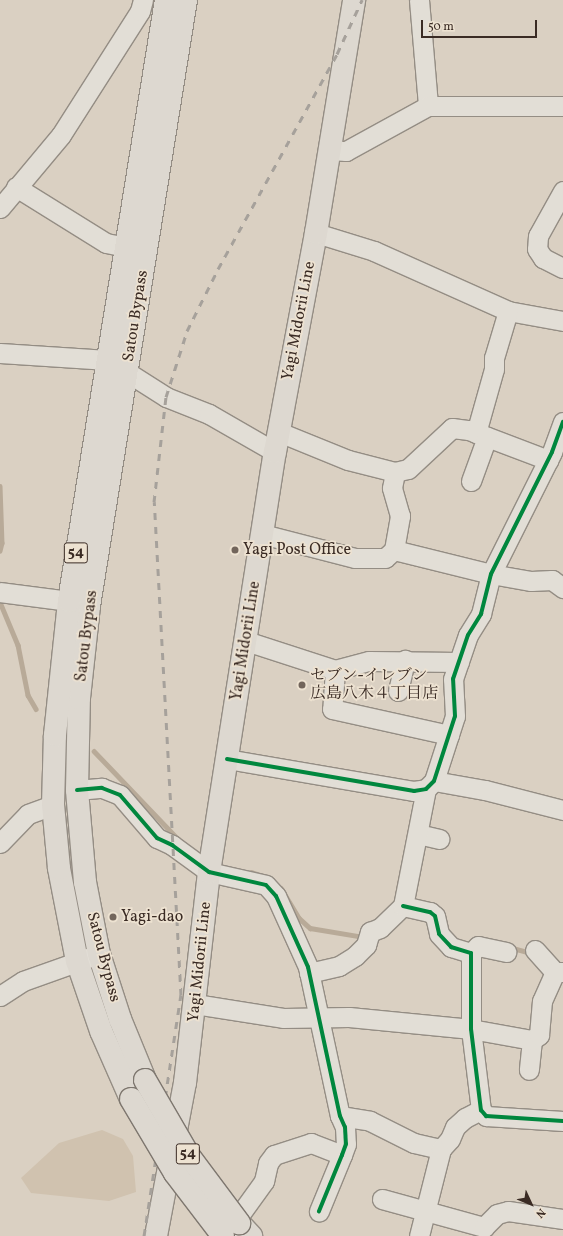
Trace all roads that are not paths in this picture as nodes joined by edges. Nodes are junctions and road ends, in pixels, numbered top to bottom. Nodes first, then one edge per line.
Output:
1 (143, 0) edge
2 (166, 0) edge
3 (186, 0) edge
4 (354, 0) edge
5 (420, 0) edge
6 (428, 106) junction
7 (563, 106) edge
8 (330, 150) junction
9 (16, 187) junction
10 (563, 191) edge
11 (0, 208) edge
12 (316, 233) junction
13 (126, 247) junction
14 (563, 268) edge
15 (508, 311) junction
16 (563, 321) edge
17 (0, 353) edge
18 (108, 360) junction
19 (127, 374) junction
20 (561, 433) edge
21 (482, 435) junction
22 (277, 442) junction
23 (548, 460) junction
24 (395, 472) junction
25 (471, 481) dead end
26 (262, 534) junction
27 (394, 550) junction
28 (491, 574) junction
29 (562, 583) edge
30 (0, 592) edge
31 (69, 601) junction
32 (246, 641) junction
33 (404, 660) junction
34 (459, 662) junction
35 (335, 670) junction
36 (398, 691) dead end
37 (448, 735) junction
38 (227, 759) junction
39 (430, 785) junction
40 (77, 790) junction
41 (53, 804) junction
42 (563, 810) edge
43 (418, 834) junction
44 (439, 839) dead end
45 (0, 843) edge
46 (210, 872) junction
47 (402, 906) junction
48 (535, 950) dead end
49 (506, 952) dead end
50 (471, 953) junction
51 (99, 954) junction
52 (77, 961) junction
53 (559, 972) edge
54 (309, 973) junction
55 (0, 996) edge
56 (196, 1004) junction
57 (320, 1017) junction
58 (471, 1029) junction
59 (532, 1040) junction
60 (530, 1070) dead end
61 (481, 1110) junction
62 (340, 1116) junction
63 (563, 1121) edge
64 (441, 1149) junction
65 (342, 1156) junction
66 (382, 1199) dead end
67 (319, 1211) dead end
68 (425, 1211) junction
69 (562, 1222) edge
70 (235, 1233) edge
71 (156, 1236) edge
72 (419, 1236) edge

1 - 9 street
2 - 13 main road, Satou Bypass / 54
3 - 19 main road, Satou Bypass / 54
4 - 8 main road, Yagi Midorii Line
5 - 6 street
6 - 7 street
6 - 8 street
8 - 12 main road, Yagi Midorii Line
9 - 11 street
9 - 13 street
10 - 14 street
12 - 15 street
12 - 22 main road, Yagi Midorii Line
13 - 18 main road, Satou Bypass / 54
15 - 16 street
15 - 21 street
17 - 18 street
18 - 19 street
18 - 31 main road, Satou Bypass / 54
19 - 22 street
19 - 40 main road, Satou Bypass / 54
20 - 23 street
21 - 23 street
21 - 24 street
21 - 25 street
22 - 24 street
22 - 26 main road, Yagi Midorii Line
23 - 28 street
24 - 27 street
26 - 27 street
26 - 32 main road, Yagi Midorii Line
27 - 28 street
28 - 29 street
28 - 34 street
30 - 31 street
31 - 41 main road, Satou Bypass / 54
32 - 35 street
32 - 38 main road, Yagi Midorii Line
33 - 34 street
33 - 35 street
33 - 36 street
34 - 37 street
35 - 37 street
37 - 39 street
38 - 39 street
38 - 46 main road, Yagi Midorii Line
39 - 42 street
39 - 43 street
40 - 46 street
40 - 51 main road, Satou Bypass / 54
41 - 45 street
41 - 52 main road, Satou Bypass / 54
43 - 44 street
43 - 47 street
46 - 54 street
46 - 56 main road, Yagi Midorii Line
47 - 50 street
47 - 54 street
48 - 53 street
49 - 50 street
50 - 58 street
51 - 52 street
51 - 70 main road, Satou Bypass / 54, bridge
52 - 55 street
52 - 70 main road, Satou Bypass / 54, bridge
53 - 59 street
54 - 57 street
56 - 57 street
56 - 71 main road, Yagi Midorii Line
57 - 58 street
57 - 62 street
58 - 59 street
58 - 61 street
59 - 60 street
61 - 63 street
61 - 64 street
62 - 64 street
62 - 65 street
64 - 68 street
65 - 67 street
65 - 70 street
66 - 68 street
68 - 69 street
68 - 72 street

